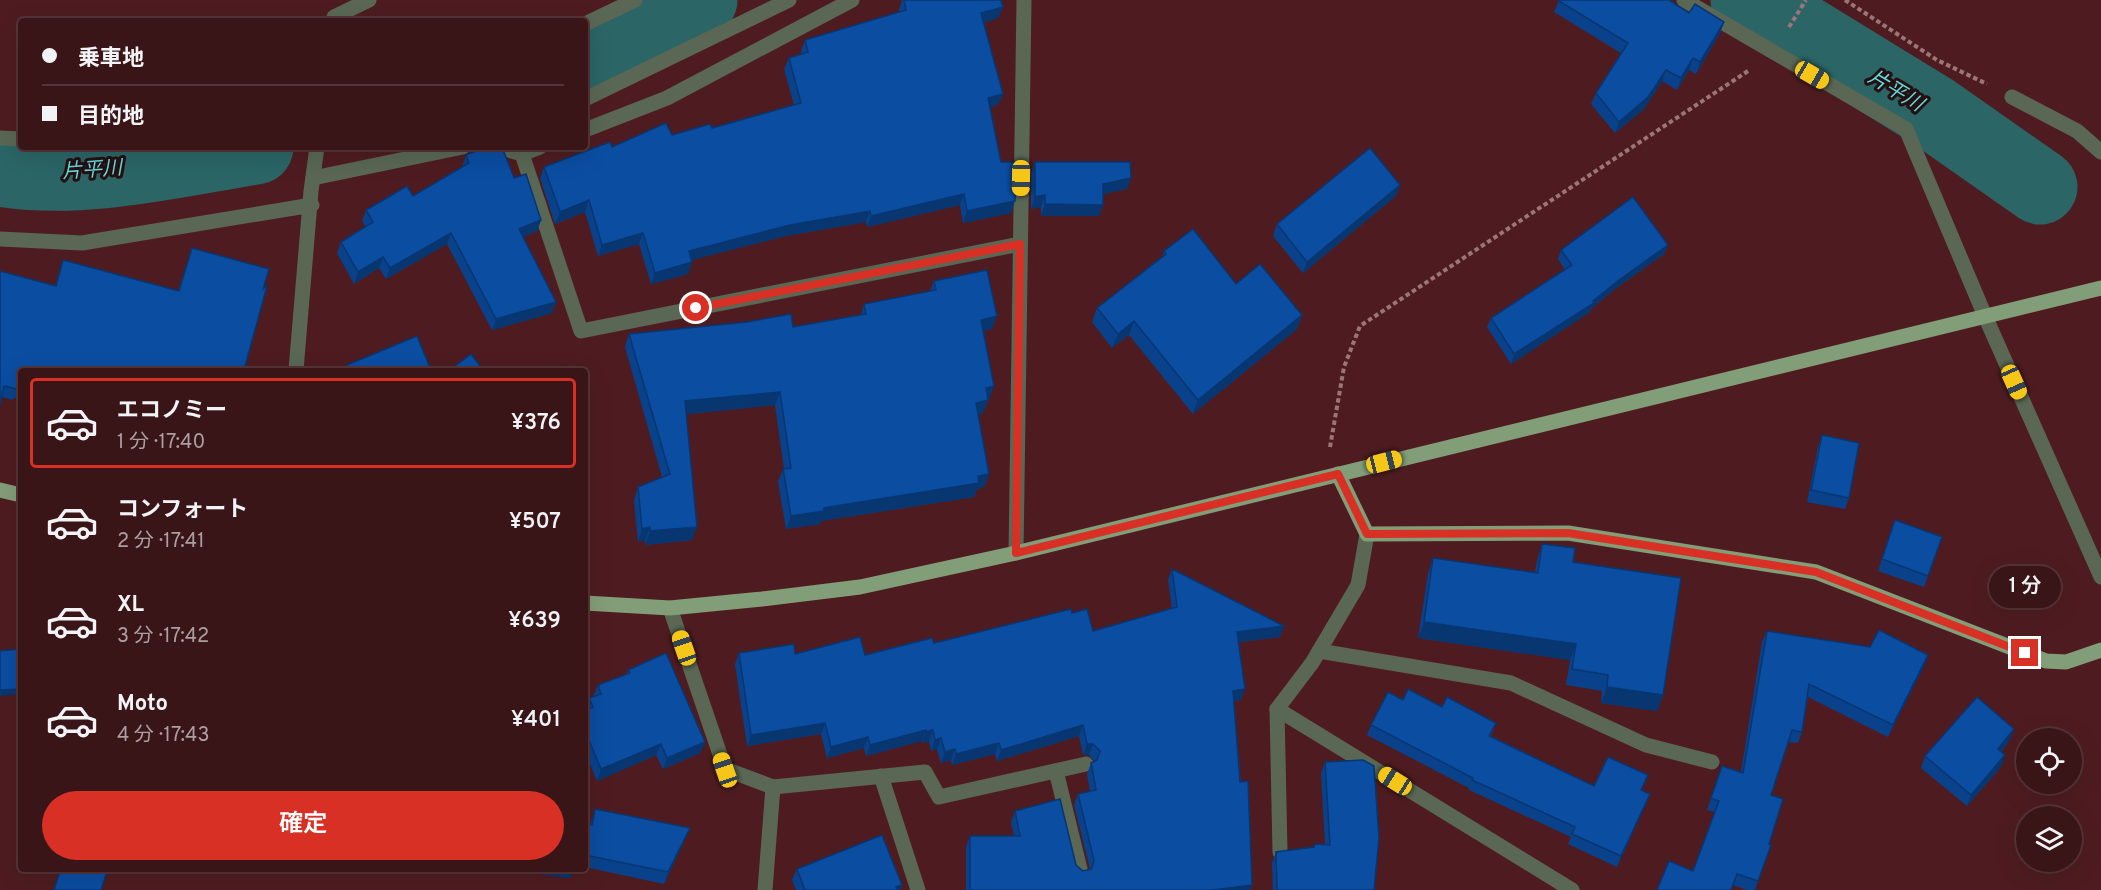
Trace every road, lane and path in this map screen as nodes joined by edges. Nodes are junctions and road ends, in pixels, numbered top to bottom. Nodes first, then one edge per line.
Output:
1 (369, 0) edge
2 (635, 0) edge
3 (789, 0) edge
4 (852, 0) edge
5 (1024, 0) edge
6 (1684, 0) edge
7 (1806, 0) edge
8 (1845, 0) edge
9 (334, 18) edge
10 (588, 23) edge
11 (1778, 47) junction
12 (2012, 97) joint
13 (588, 98) edge
14 (588, 129) edge
15 (0, 138) edge
16 (18, 139) edge
17 (317, 150) edge
18 (448, 150) edge
19 (508, 150) edge
20 (532, 150) edge
21 (2101, 152) edge
22 (522, 154) junction
23 (313, 178) junction
24 (312, 205) junction
25 (0, 239) edge
26 (1020, 244) junction
27 (2101, 288) edge
28 (1985, 316) junction
29 (296, 368) edge
30 (1338, 474) junction
31 (0, 490) edge
32 (18, 494) edge
33 (1367, 534) junction
34 (1016, 553) junction
35 (2101, 578) edge
36 (588, 603) edge
37 (670, 608) junction
38 (2101, 650) edge
39 (1319, 651) junction
40 (1277, 709) junction
41 (1712, 762) dead end
42 (1086, 764) edge
43 (1056, 771) junction
44 (881, 776) junction
45 (773, 787) junction
46 (1280, 852) edge
47 (1081, 873) edge
48 (765, 890) edge
49 (918, 890) edge
50 (1572, 890) edge

1 - 9 street
2 - 10 street
3 - 13 street
4 - 14 street
5 - 26 street
6 - 11 street
7 - 11 path
8 - 12 path
11 - 28 street
11 - 30 path
12 - 21 street
15 - 16 street
17 - 23 street
18 - 23 street
19 - 22 street
20 - 22 street
22 - 26 street
23 - 24 street
24 - 25 street
24 - 29 street
26 - 34 street
27 - 28 main road
28 - 30 main road
28 - 35 street
30 - 33 main road
30 - 34 main road
31 - 32 main road
33 - 38 main road
33 - 39 street
34 - 37 main road
36 - 37 main road
37 - 45 street
39 - 40 street
39 - 41 street
40 - 46 street
40 - 50 street
42 - 43 street
43 - 44 street
43 - 47 street
44 - 45 street
44 - 49 street
45 - 48 street

